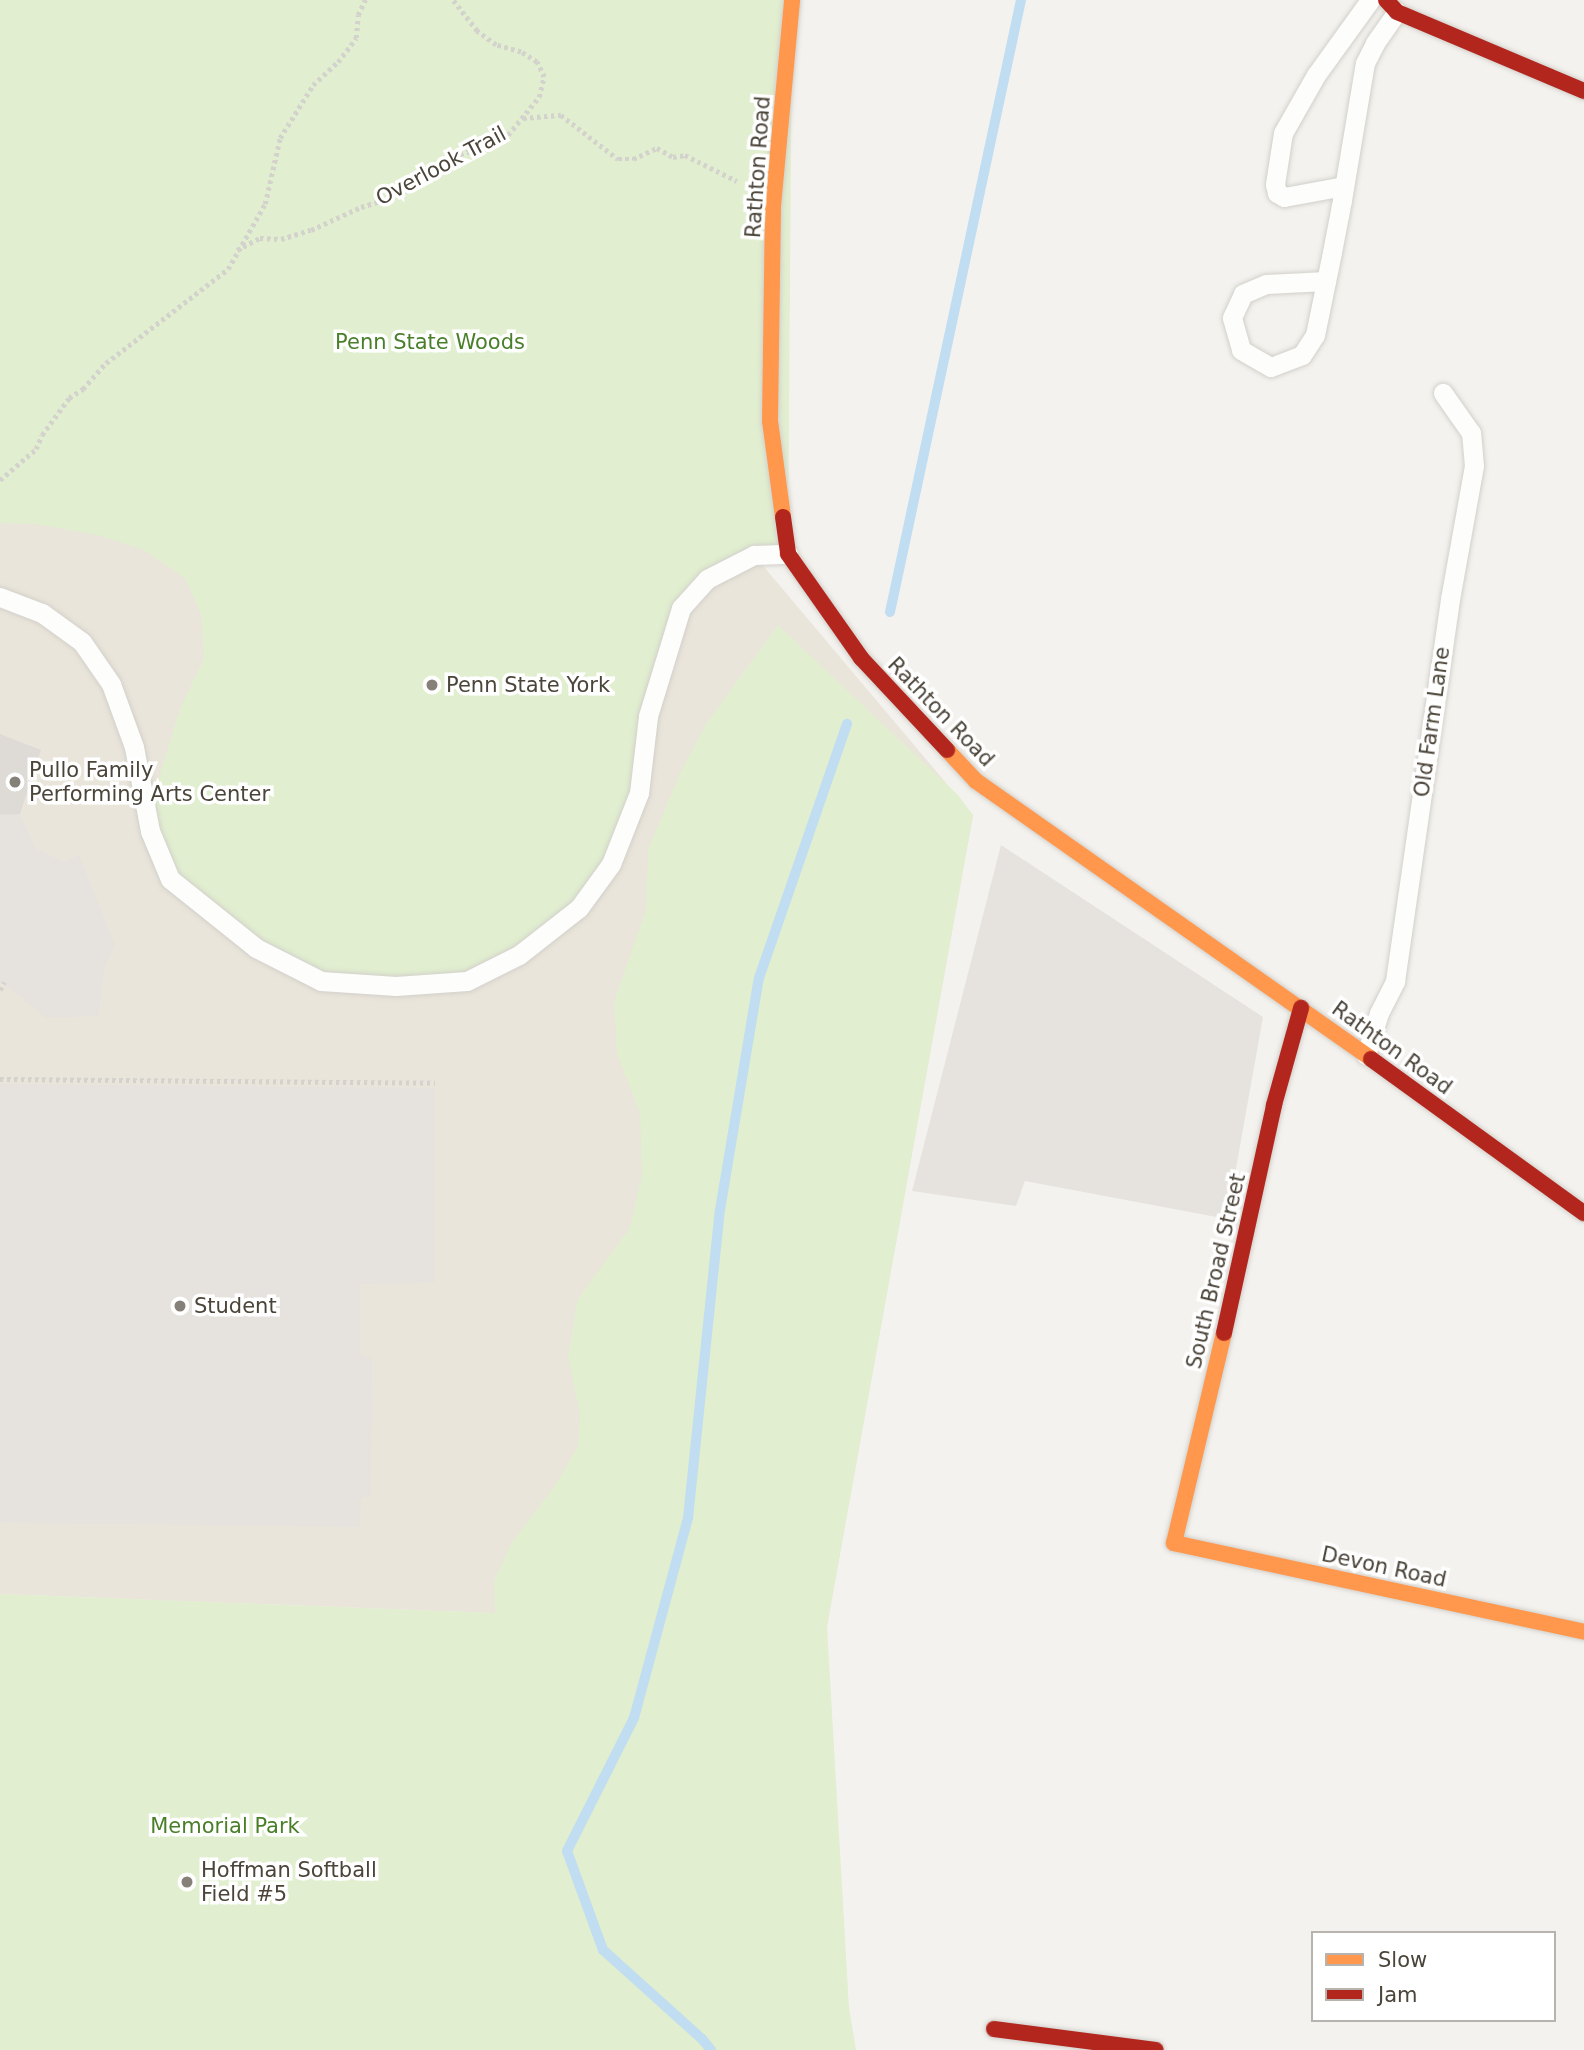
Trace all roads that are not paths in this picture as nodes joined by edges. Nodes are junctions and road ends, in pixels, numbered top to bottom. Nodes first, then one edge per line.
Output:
1 (792, 0) edge
2 (1370, 0) edge
3 (1392, 6) edge
4 (1584, 91) edge
5 (1344, 186) junction
6 (1326, 281) junction
7 (1443, 393) dead end
8 (788, 554) junction
9 (0, 597) edge
10 (1301, 1008) junction
11 (1366, 1055) junction
12 (1584, 1213) edge
13 (1174, 1543) joint
14 (1584, 1632) edge
15 (994, 2029) dead end
16 (1156, 2050) edge

1 - 8 street, Rathton Road
2 - 5 lane
3 - 4 street
3 - 5 lane
5 - 6 lane
6 - 6 lane
7 - 11 lane, Old Farm Lane
8 - 9 lane
8 - 10 street, Rathton Road
10 - 11 street, Rathton Road
10 - 13 street, South Broad Street
11 - 12 street, Rathton Road
13 - 14 street, Devon Road
15 - 16 street

